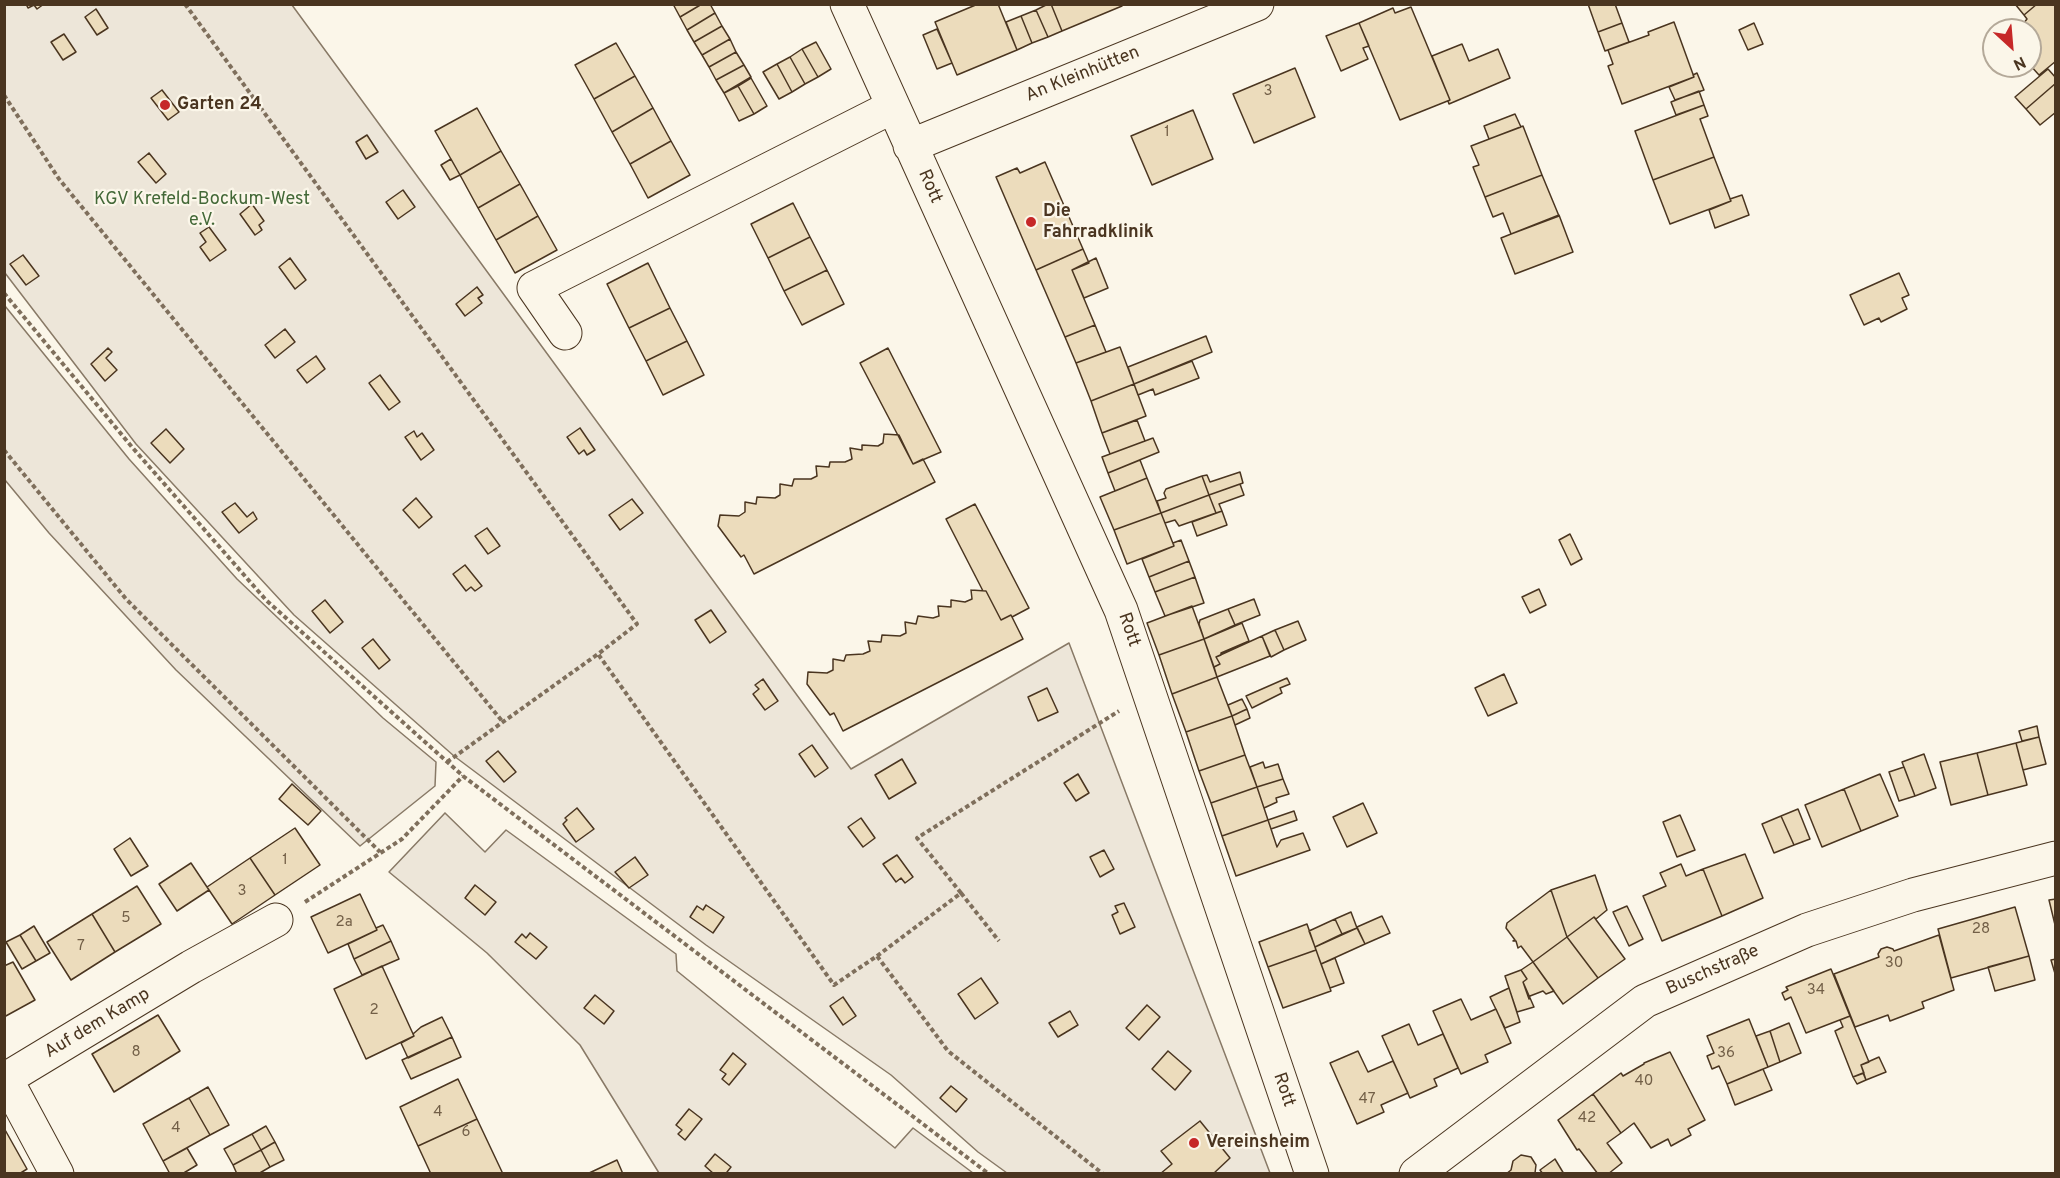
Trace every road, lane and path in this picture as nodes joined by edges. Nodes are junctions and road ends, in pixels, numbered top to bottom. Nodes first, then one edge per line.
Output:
1 (185, 4) edge
2 (847, 4) edge
3 (1257, 4) edge
4 (4, 95) edge
5 (892, 107) junction
6 (910, 146) junction
7 (4, 293) edge
8 (565, 333) dead end
9 (4, 450) edge
10 (598, 654) junction
11 (1149, 692) junction
12 (502, 721) junction
13 (447, 762) junction
14 (463, 776) junction
15 (381, 852) junction
16 (2055, 858) edge
17 (961, 893) junction
18 (276, 920) joint
19 (999, 941) dead end
20 (877, 956) junction
21 (5, 1079) edge
22 (57, 1173) edge
23 (989, 1173) edge
24 (1103, 1173) edge
25 (1311, 1173) edge
26 (1416, 1173) edge

1 - 10 path
2 - 5 street, Rott
3 - 6 street, An Kleinhütten
4 - 12 path
5 - 6 street, Rott
5 - 8 street
6 - 11 street, Rott
7 - 13 path
9 - 15 path
10 - 12 path
10 - 20 path
11 - 17 path
11 - 25 street, Rott
12 - 13 path
13 - 14 path
14 - 15 path
14 - 23 path
15 - 18 path
16 - 26 street, Buschstraße
17 - 19 path
17 - 20 path
18 - 21 street, Auf dem Kamp
20 - 24 path
21 - 22 street

